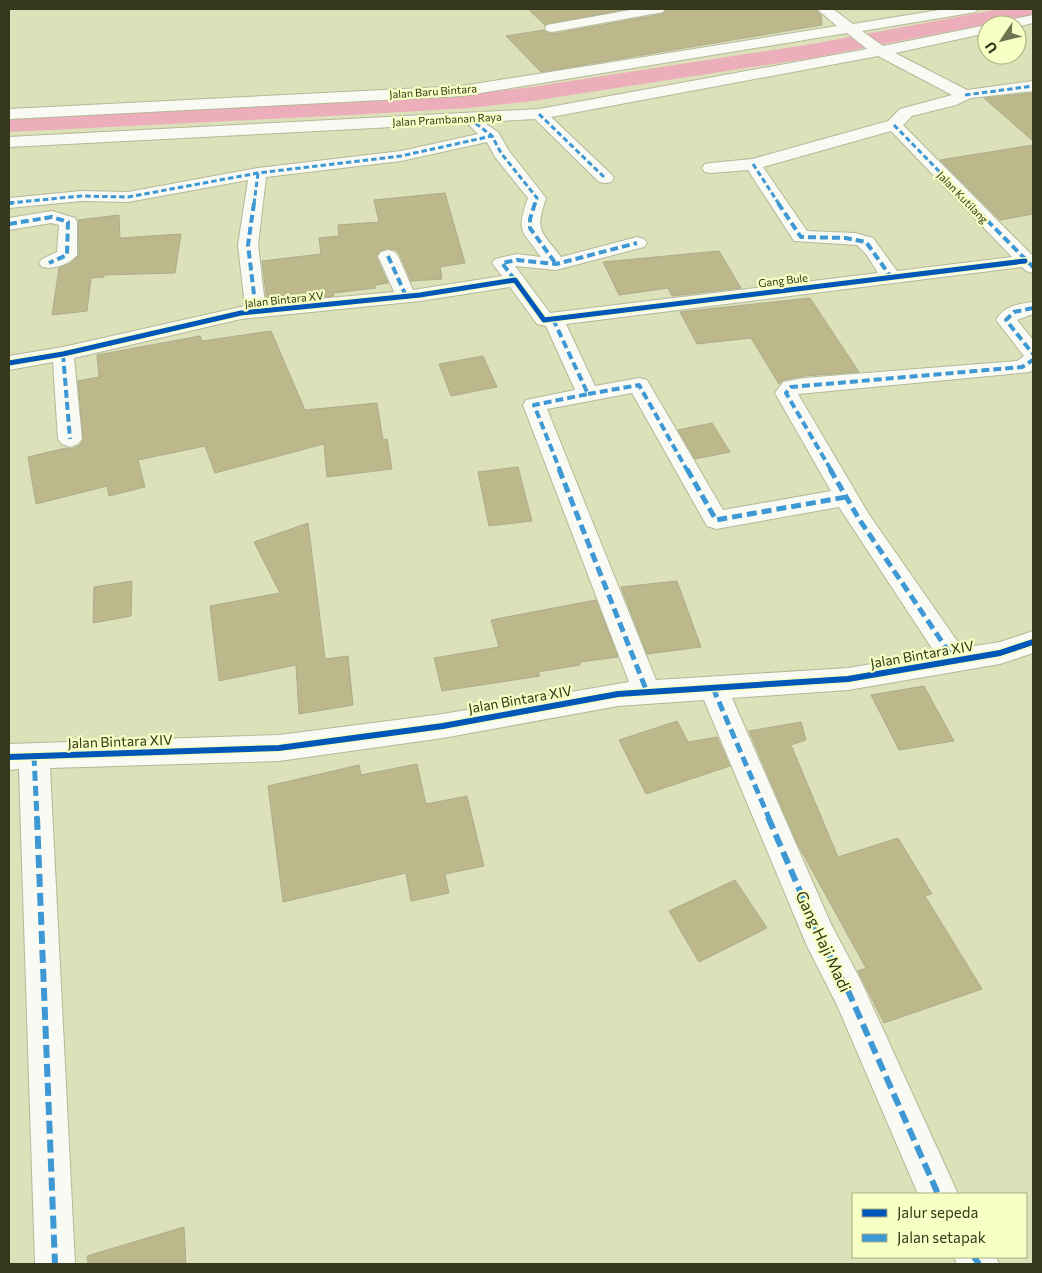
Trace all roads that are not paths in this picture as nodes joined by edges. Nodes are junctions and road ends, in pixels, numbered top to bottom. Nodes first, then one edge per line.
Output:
1 (580, 9) edge
2 (658, 9) edge
3 (824, 9) edge
4 (970, 9) edge
5 (593, 20) junction
6 (552, 28) dead end
7 (852, 28) junction
8 (977, 31) edge
9 (880, 51) junction
10 (1033, 86) edge
11 (965, 96) junction
12 (9, 114) edge
13 (539, 114) junction
14 (469, 118) junction
15 (894, 125) junction
16 (492, 136) junction
17 (9, 142) edge
18 (752, 164) junction
19 (711, 168) dead end
20 (258, 173) junction
21 (605, 178) dead end
22 (9, 204) edge
23 (9, 224) edge
24 (637, 243) dead end
25 (388, 256) dead end
26 (49, 262) dead end
27 (556, 264) junction
28 (1029, 264) edge
29 (891, 277) junction
30 (515, 280) junction
31 (406, 296) junction
32 (1033, 308) edge
33 (256, 311) junction
34 (549, 320) junction
35 (63, 354) junction
36 (1033, 354) edge
37 (1033, 360) edge
38 (9, 363) edge
39 (588, 394) junction
40 (70, 439) dead end
41 (846, 497) junction
42 (1033, 642) edge
43 (955, 661) junction
44 (713, 688) junction
45 (647, 692) junction
46 (22, 756) edge
47 (938, 1193) edge
48 (55, 1264) edge

1 - 5 street
2 - 5 street
3 - 7 street
4 - 7 street, Jalan Baru Bintara
5 - 6 street
7 - 9 street
7 - 12 street, Jalan Baru Bintara
8 - 9 street, Jalan Prambanan Raya
9 - 11 street
9 - 13 street, Jalan Prambanan Raya
10 - 11 street
11 - 15 street
13 - 14 street, Jalan Prambanan Raya
13 - 21 street
14 - 16 street
14 - 17 street, Jalan Prambanan Raya
15 - 18 street
15 - 28 street, Jalan Kutilang
16 - 20 street
16 - 27 street
18 - 19 street
18 - 29 street
20 - 22 street
20 - 33 street
23 - 26 street
24 - 27 street
25 - 31 street
27 - 30 street
28 - 29 street, Gang Bule
29 - 34 street, Gang Bule
30 - 31 street, Jalan Bintara XV
30 - 34 street
31 - 33 street, Jalan Bintara XV
32 - 36 street
33 - 35 street, Jalan Bintara XV
34 - 39 street
35 - 38 street, Jalan Bintara XV
35 - 40 street
37 - 41 street
39 - 41 street
39 - 45 street
41 - 43 street
42 - 43 street, Jalan Bintara XIV
43 - 44 street, Jalan Bintara XIV
44 - 45 street, Jalan Bintara XIV
44 - 47 street, Gang Haji Madi
45 - 46 street, Jalan Bintara XIV
46 - 48 street

